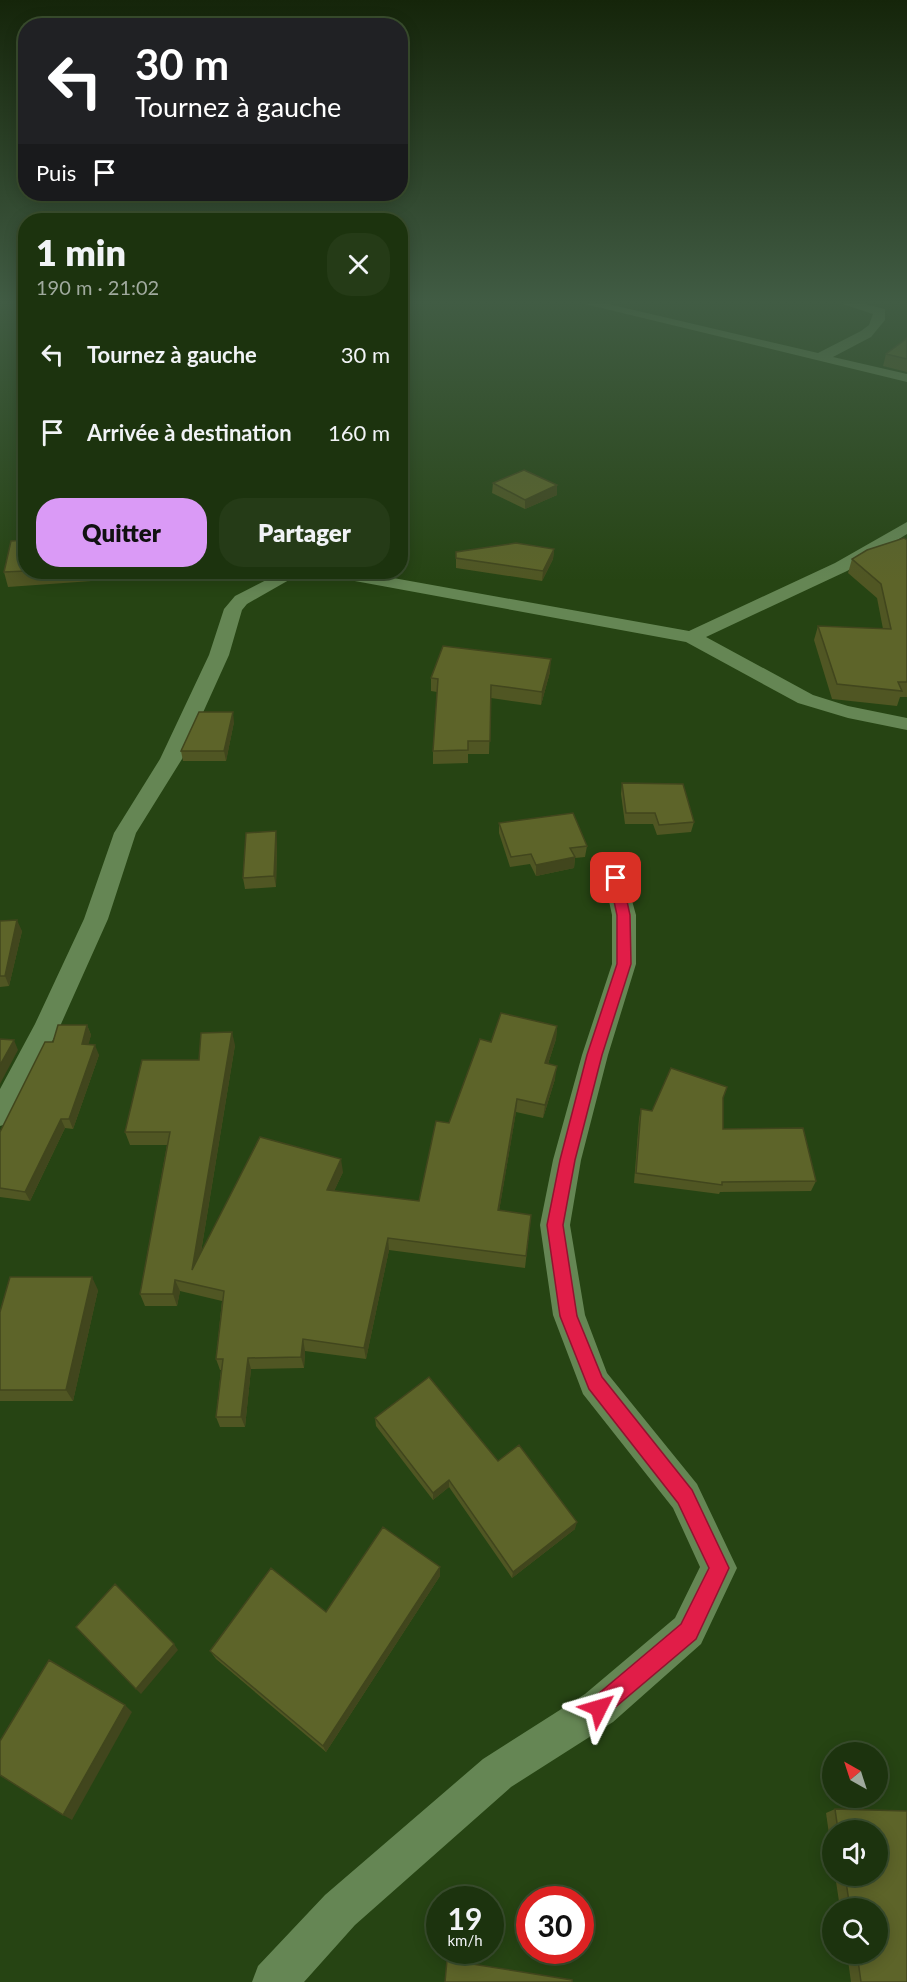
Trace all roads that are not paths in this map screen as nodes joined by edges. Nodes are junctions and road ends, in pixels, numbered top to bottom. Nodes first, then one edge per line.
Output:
1 (907, 527) edge
2 (281, 579) edge
3 (372, 579) edge
4 (691, 637) junction
5 (907, 724) edge
6 (616, 878) dead end
7 (0, 1115) edge
8 (274, 1982) edge

1 - 4 street
2 - 7 street
3 - 4 street
4 - 5 street
6 - 8 street

